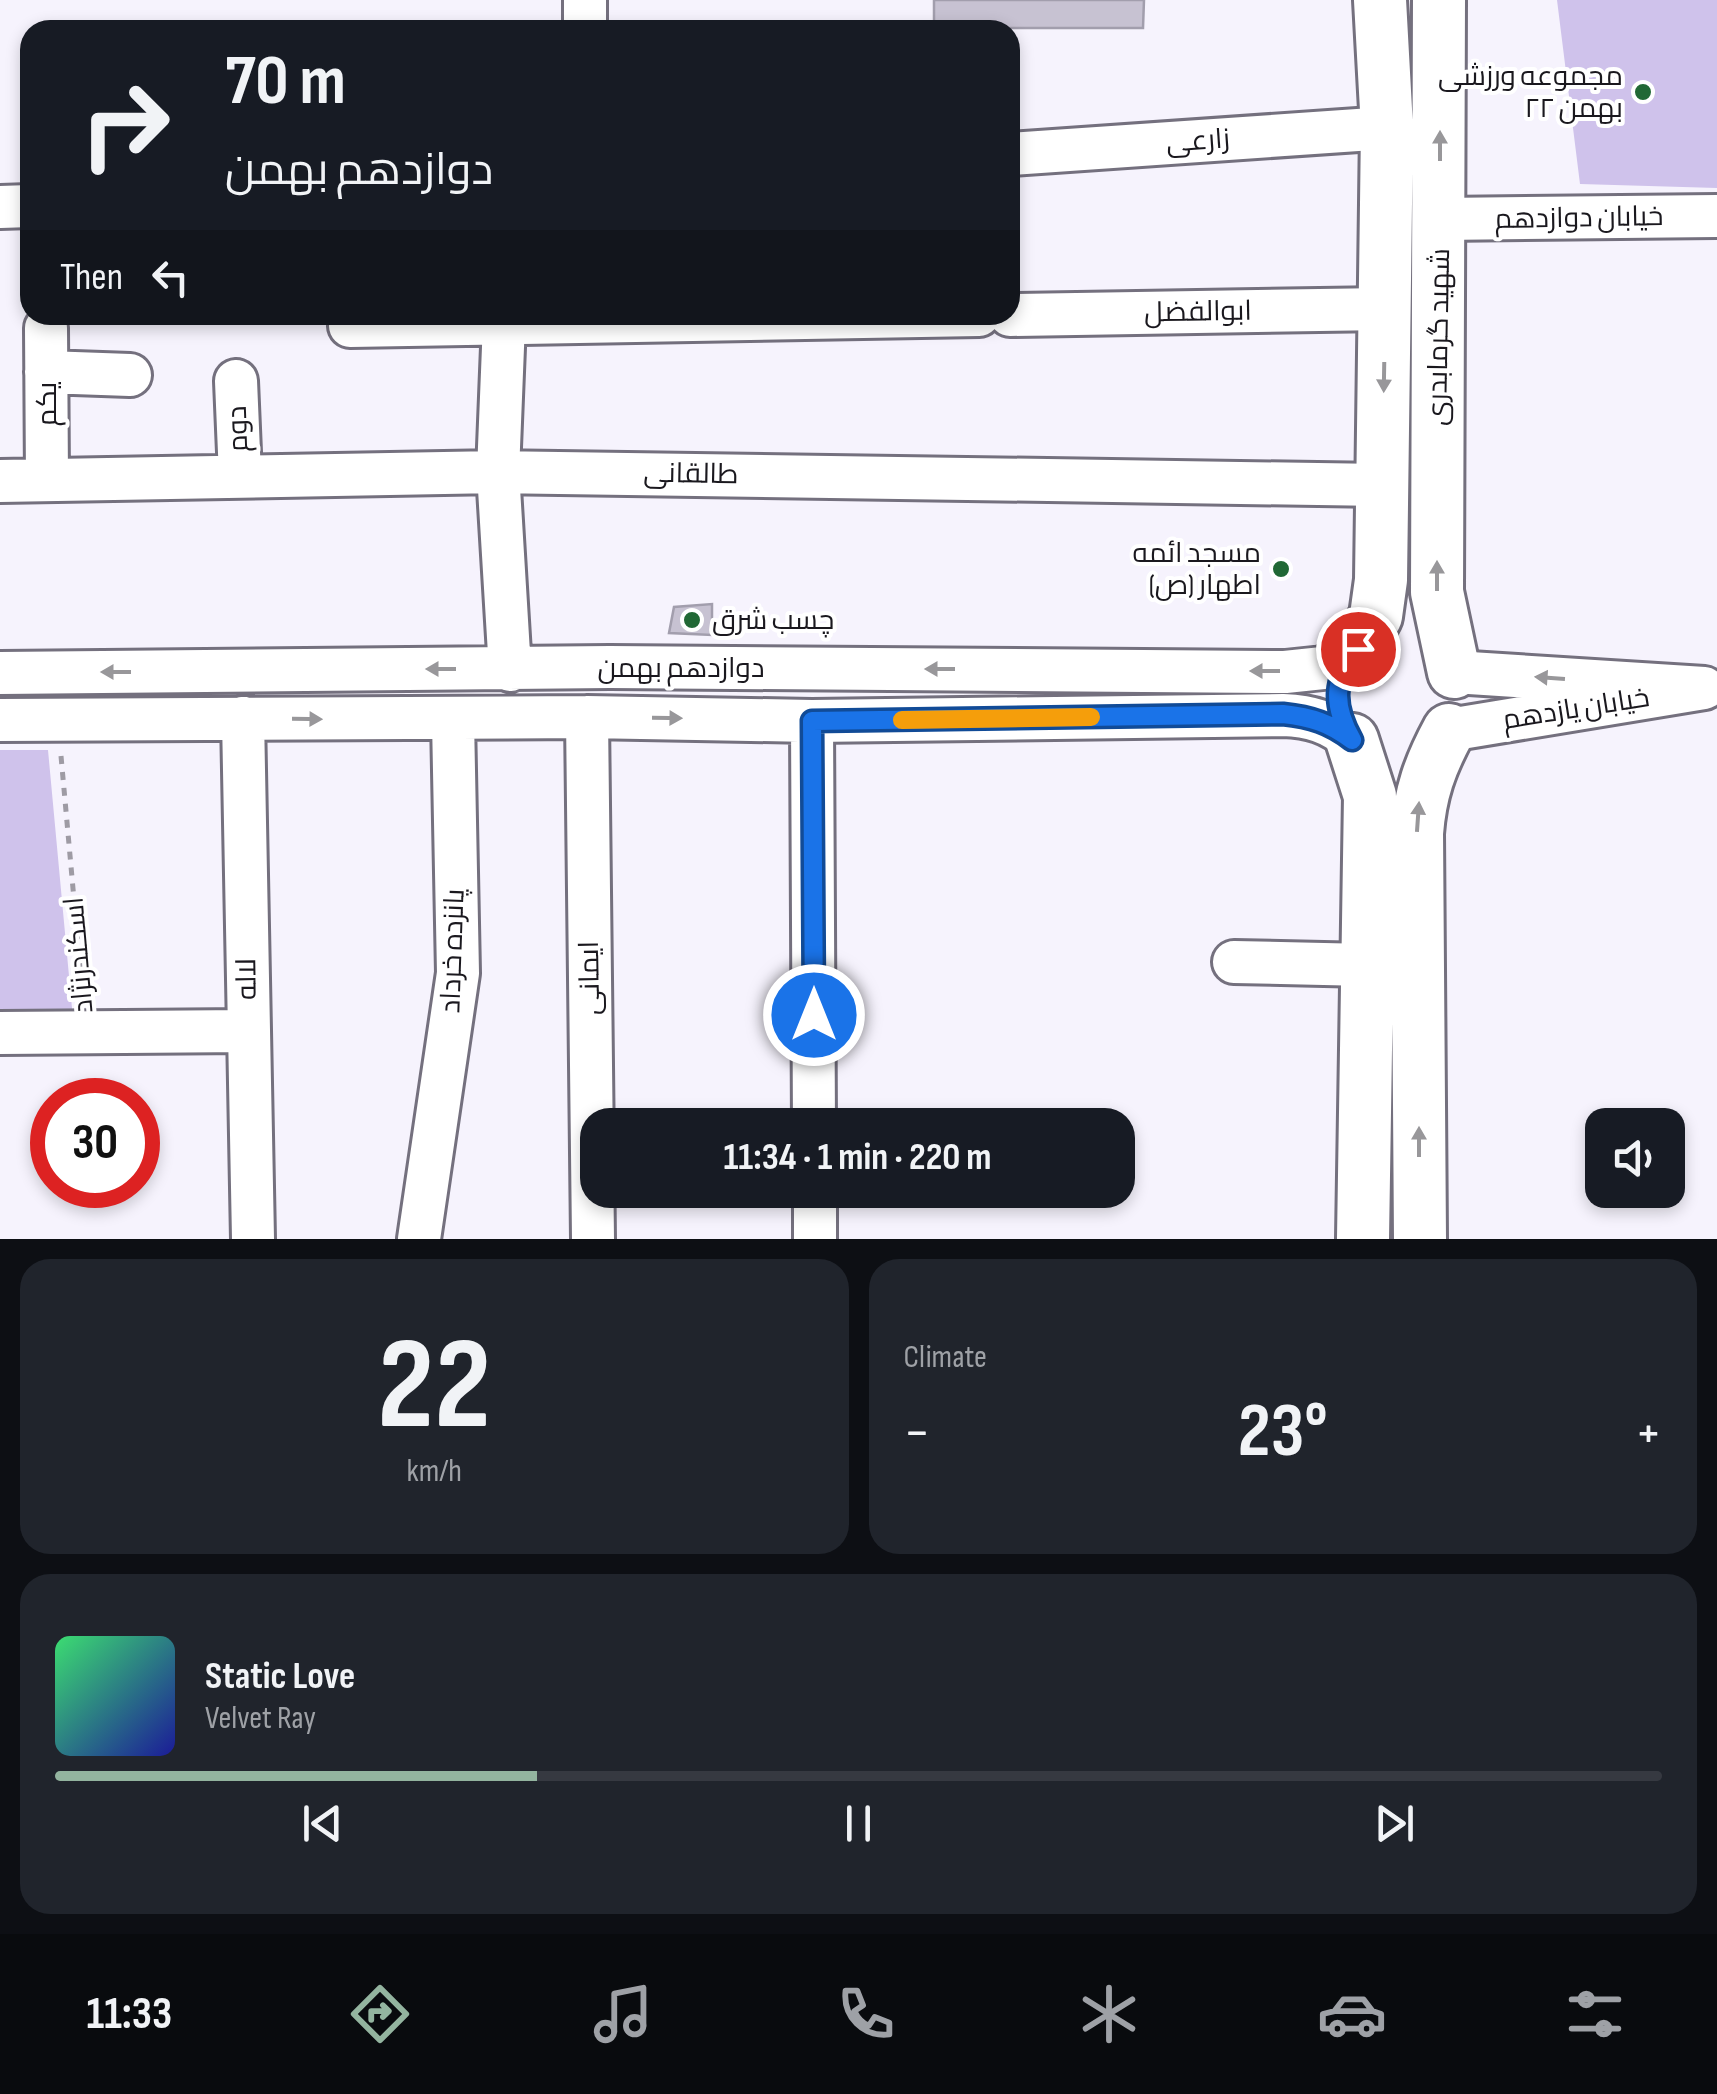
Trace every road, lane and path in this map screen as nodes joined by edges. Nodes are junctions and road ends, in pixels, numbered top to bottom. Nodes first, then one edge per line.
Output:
1 (1380, 0) edge
2 (1439, 0) edge
3 (1387, 128) junction
4 (1020, 153) edge
5 (1717, 216) edge
6 (1441, 219) junction
7 (1386, 309) junction
8 (1020, 314) edge
9 (388, 325) edge
10 (504, 325) edge
11 (350, 326) dead end
12 (46, 328) dead end
13 (46, 372) junction
14 (130, 375) dead end
15 (236, 382) dead end
16 (498, 472) junction
17 (240, 476) junction
18 (47, 480) junction
19 (0, 481) edge
20 (1382, 485) junction
21 (1358, 649) junction
22 (510, 670) junction
23 (1454, 672) junction
24 (0, 673) edge
25 (1710, 688) edge
26 (587, 717) junction
27 (58, 718) junction
28 (243, 718) junction
29 (0, 720) edge
30 (453, 720) junction
31 (812, 721) junction
32 (1448, 730) junction
33 (1352, 740) junction
34 (1234, 962) dead end
35 (1366, 965) junction
36 (247, 1031) junction
37 (86, 1032) junction
38 (0, 1034) edge
39 (814, 1108) edge
40 (815, 1208) edge
41 (253, 1239) edge
42 (419, 1239) edge
43 (593, 1239) edge
44 (815, 1239) edge
45 (1364, 1239) edge
46 (1420, 1239) edge

1 - 3 main road, شهید گرمابدری
6 -> 2 main road, شهید گرمابدری
3 - 4 street, زارعی
3 - 7 main road, شهید گرمابدری
5 - 6 street, خیابان دوازدهم
23 -> 6 main road, شهید گرمابدری
7 - 8 street, ابوالفضل
7 -> 20 main road, شهید گرمابدری
9 - 11 street
10 - 16 street
12 - 13 street, یکم
13 - 14 street
13 - 18 street, یکم
15 - 17 street, دوم
16 - 17 street, طالقانی
16 - 20 street, طالقانی
16 - 22 street
17 - 18 street, طالقانی
18 - 19 street, طالقانی
20 - 21 main road, شهید گرمابدری
21 -> 22 street, دوازدهم بهمن
21 - 23 main road
21 - 33 main road
22 -> 24 street, دوازدهم بهمن
25 -> 23 street, خیابان یازدهم
23 - 32 main road
25 - 32 street, خیابان یازدهم
26 - 30 street, دوازدهم بهمن
26 -> 31 street, دوازدهم بهمن
26 - 43 street, ایمانی
27 - 28 street, دوازدهم بهمن
27 - 29 street, دوازدهم بهمن
27 - 37 path, اسکندرنژاد
28 -> 30 street, دوازدهم بهمن
28 - 36 street, لاله
30 - 42 street, پانزده خرداد
31 - 33 street, دوازدهم بهمن
31 - 39 street
32 - 33 main road
46 -> 32 main road
33 - 35 main road
34 - 35 street
35 - 45 main road
36 - 37 street, اسکندرنژاد
36 - 41 street, لاله
37 - 38 street
40 - 44 street

